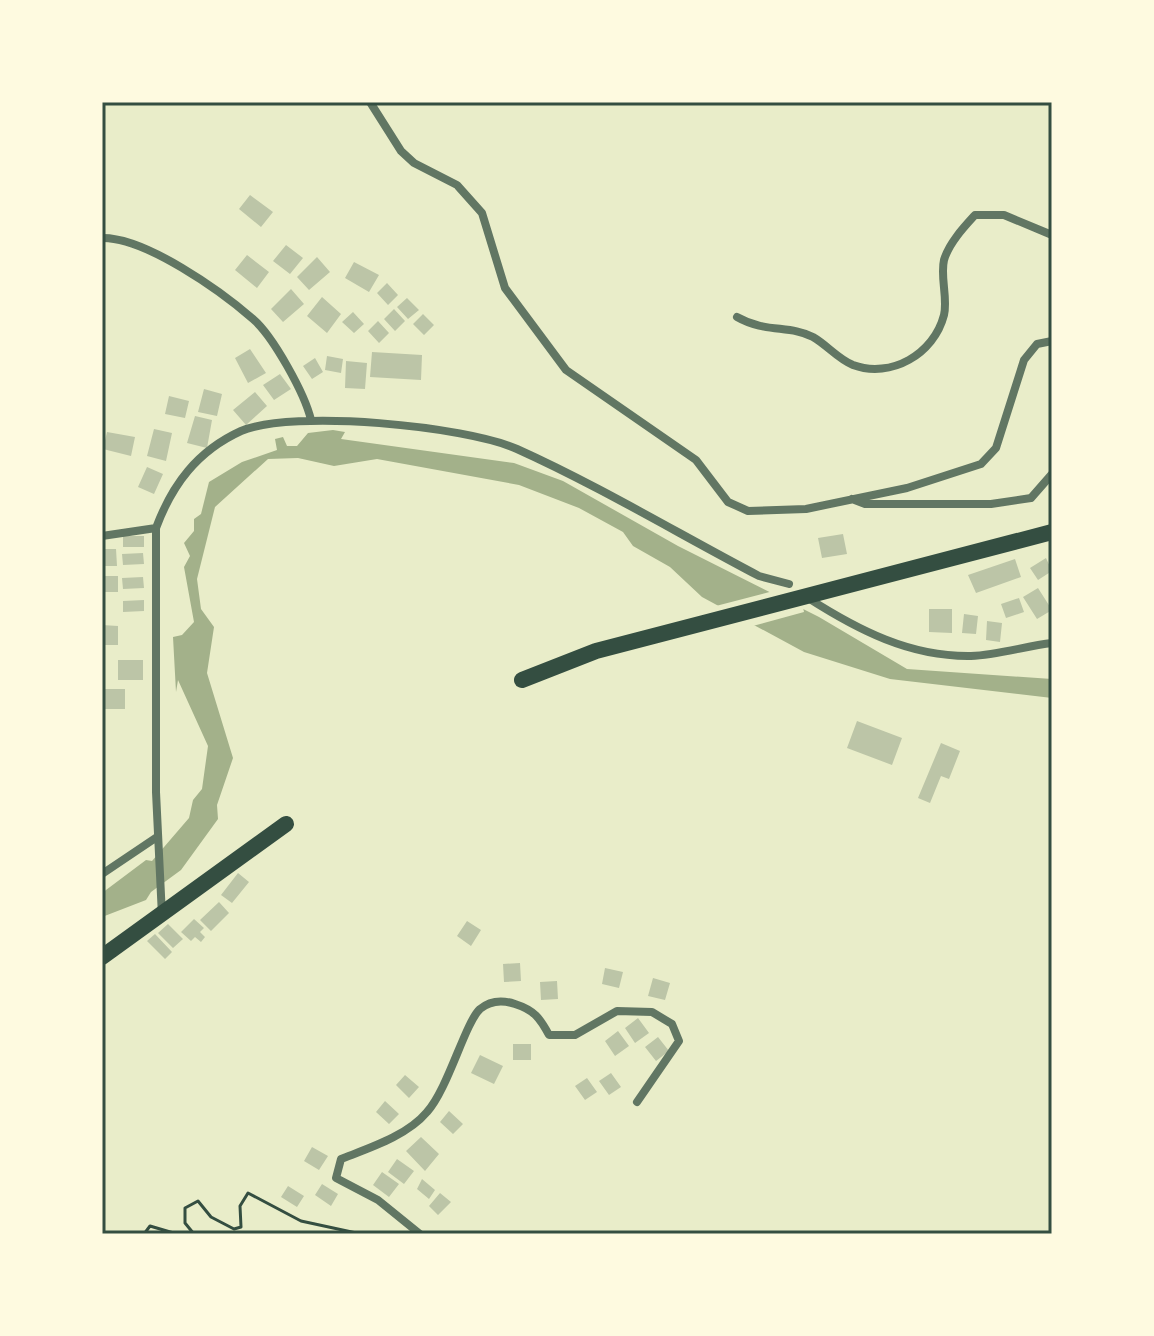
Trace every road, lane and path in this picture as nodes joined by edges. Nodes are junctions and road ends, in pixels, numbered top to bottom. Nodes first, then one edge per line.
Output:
1 (370, 102) edge
2 (1052, 235) edge
3 (102, 238) edge
4 (737, 317) dead end
5 (1052, 341) edge
6 (311, 420) junction
7 (1052, 474) edge
8 (850, 499) junction
9 (156, 528) junction
10 (1052, 532) edge
11 (102, 536) edge
12 (789, 584) dead end
13 (808, 598) junction
14 (1052, 643) edge
15 (522, 680) dead end
16 (286, 824) dead end
17 (157, 837) junction
18 (102, 874) edge
19 (162, 916) junction
20 (102, 957) edge
21 (637, 1102) dead end
22 (144, 1234) edge
23 (177, 1234) edge
24 (194, 1234) edge
25 (361, 1234) edge
26 (420, 1234) edge

1 - 8 street
2 - 4 street
3 - 6 street
5 - 8 street
6 - 9 street
6 - 12 street
7 - 8 street
9 - 11 street
9 - 17 street
10 - 13 main road
13 - 14 street
13 - 15 main road
16 - 19 main road
17 - 18 street
17 - 19 street
19 - 20 main road
21 - 26 street
22 - 23 path
24 - 25 path

